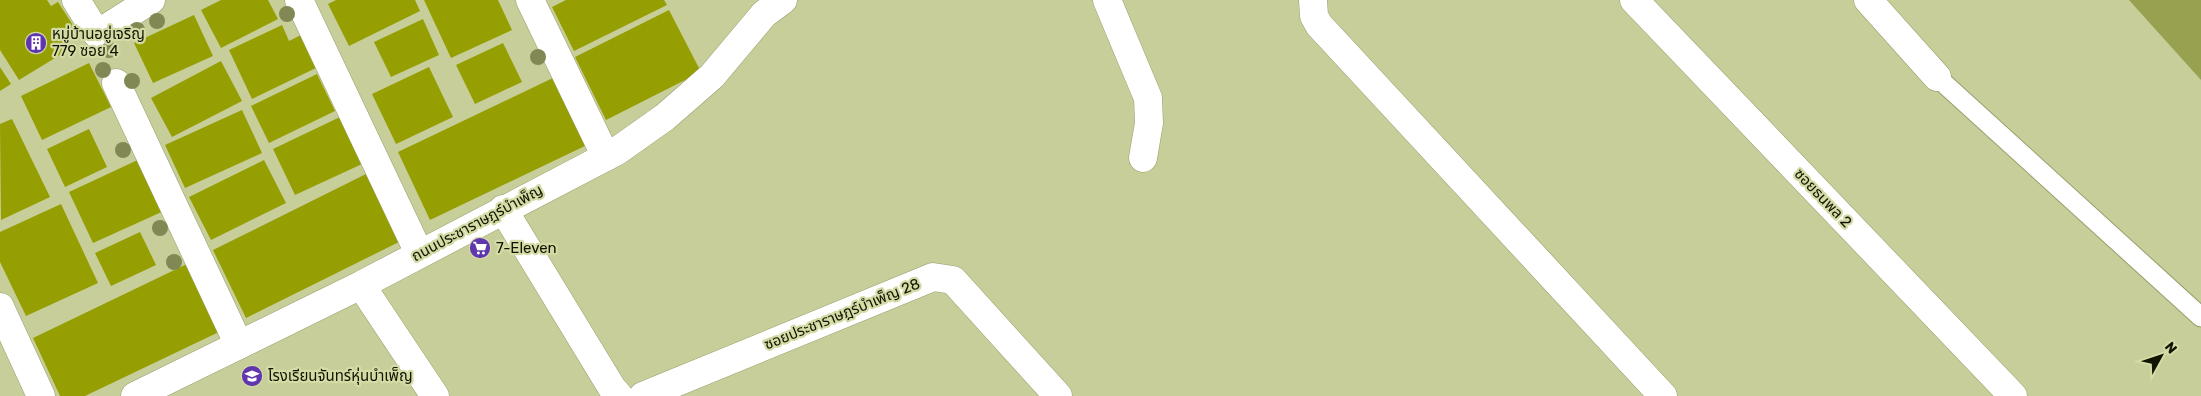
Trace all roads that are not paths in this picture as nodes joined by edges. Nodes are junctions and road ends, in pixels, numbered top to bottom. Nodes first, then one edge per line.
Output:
1 (76, 0) edge
2 (151, 0) edge
3 (299, 0) edge
4 (530, 0) edge
5 (783, 0) edge
6 (1107, 0) edge
7 (1313, 0) edge
8 (1634, 0) edge
9 (1868, 0) edge
10 (1937, 77) joint
11 (116, 83) dead end
12 (606, 157) junction
13 (1143, 158) dead end
14 (503, 209) junction
15 (419, 253) junction
16 (361, 285) junction
17 (0, 307) edge
18 (2201, 317) edge
19 (239, 345) junction
20 (41, 396) edge
21 (135, 396) edge
22 (435, 396) edge
23 (620, 396) edge
24 (643, 396) edge
25 (1058, 396) edge
26 (1663, 396) edge
27 (2013, 396) edge

1 - 2 street
3 - 15 street
4 - 12 street
5 - 12 street, ถนนประชาราษฎร์บำเพ็ญ
6 - 13 street
7 - 26 street
8 - 27 street, ซอยธนพล 2
9 - 10 street
10 - 18 lane
11 - 19 street
12 - 14 street, ถนนประชาราษฎร์บำเพ็ญ
14 - 15 street, ถนนประชาราษฎร์บำเพ็ญ
14 - 23 street
15 - 16 street, ถนนประชาราษฎร์บำเพ็ญ
16 - 19 street, ถนนประชาราษฎร์บำเพ็ญ
16 - 22 street
17 - 20 street
19 - 21 street, ถนนประชาราษฎร์บำเพ็ญ
24 - 25 street, ซอยประชาราษฎร์บำเพ็ญ 28

